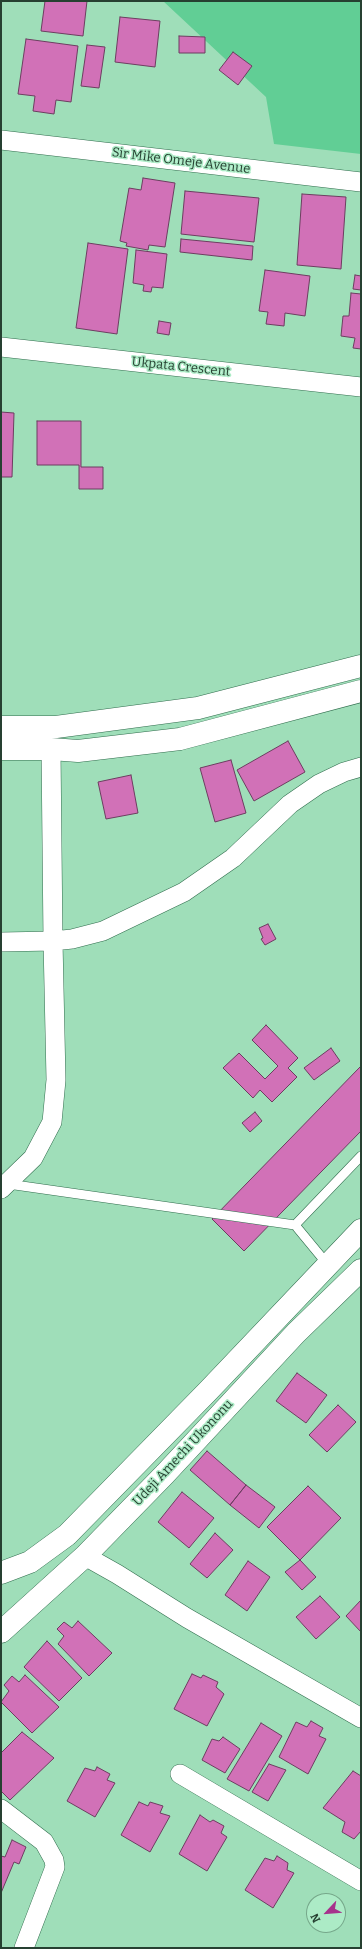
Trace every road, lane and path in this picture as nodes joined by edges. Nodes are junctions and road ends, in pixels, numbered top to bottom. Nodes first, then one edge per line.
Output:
1 (1, 140) edge
2 (361, 182) edge
3 (1, 347) edge
4 (361, 386) edge
5 (361, 666) edge
6 (361, 691) edge
7 (1, 727) edge
8 (51, 749) junction
9 (1, 750) edge
10 (361, 767) edge
11 (53, 941) junction
12 (1, 942) edge
13 (361, 1156) edge
14 (4, 1186) edge
15 (295, 1225) junction
16 (361, 1230) edge
17 (328, 1265) junction
18 (361, 1270) edge
19 (279, 1316) junction
20 (296, 1333) junction
21 (85, 1556) junction
22 (1, 1573) edge
23 (1, 1632) edge
24 (361, 1718) edge
25 (180, 1774) dead end
26 (1, 1809) edge
27 (361, 1881) edge
28 (24, 1948) edge

1 - 2 street, Sir Mike Omeje Avenue
3 - 4 street, Ukpata Crescent
5 - 7 main road
6 - 8 main road
8 - 9 main road
8 - 11 street
10 - 11 street
11 - 12 street
11 - 14 street
13 - 15 lane
14 - 15 lane
15 - 17 lane
16 - 17 main road, Udeji Amechi Ukononu
17 - 19 main road, Udeji Amechi Ukononu
18 - 20 main road, Udeji Amechi Ukononu
19 - 20 main road
19 - 22 main road, Udeji Amechi Ukononu
20 - 21 main road, Udeji Amechi Ukononu
21 - 23 main road, Udeji Amechi Ukononu
21 - 24 street
25 - 27 street
26 - 28 street

